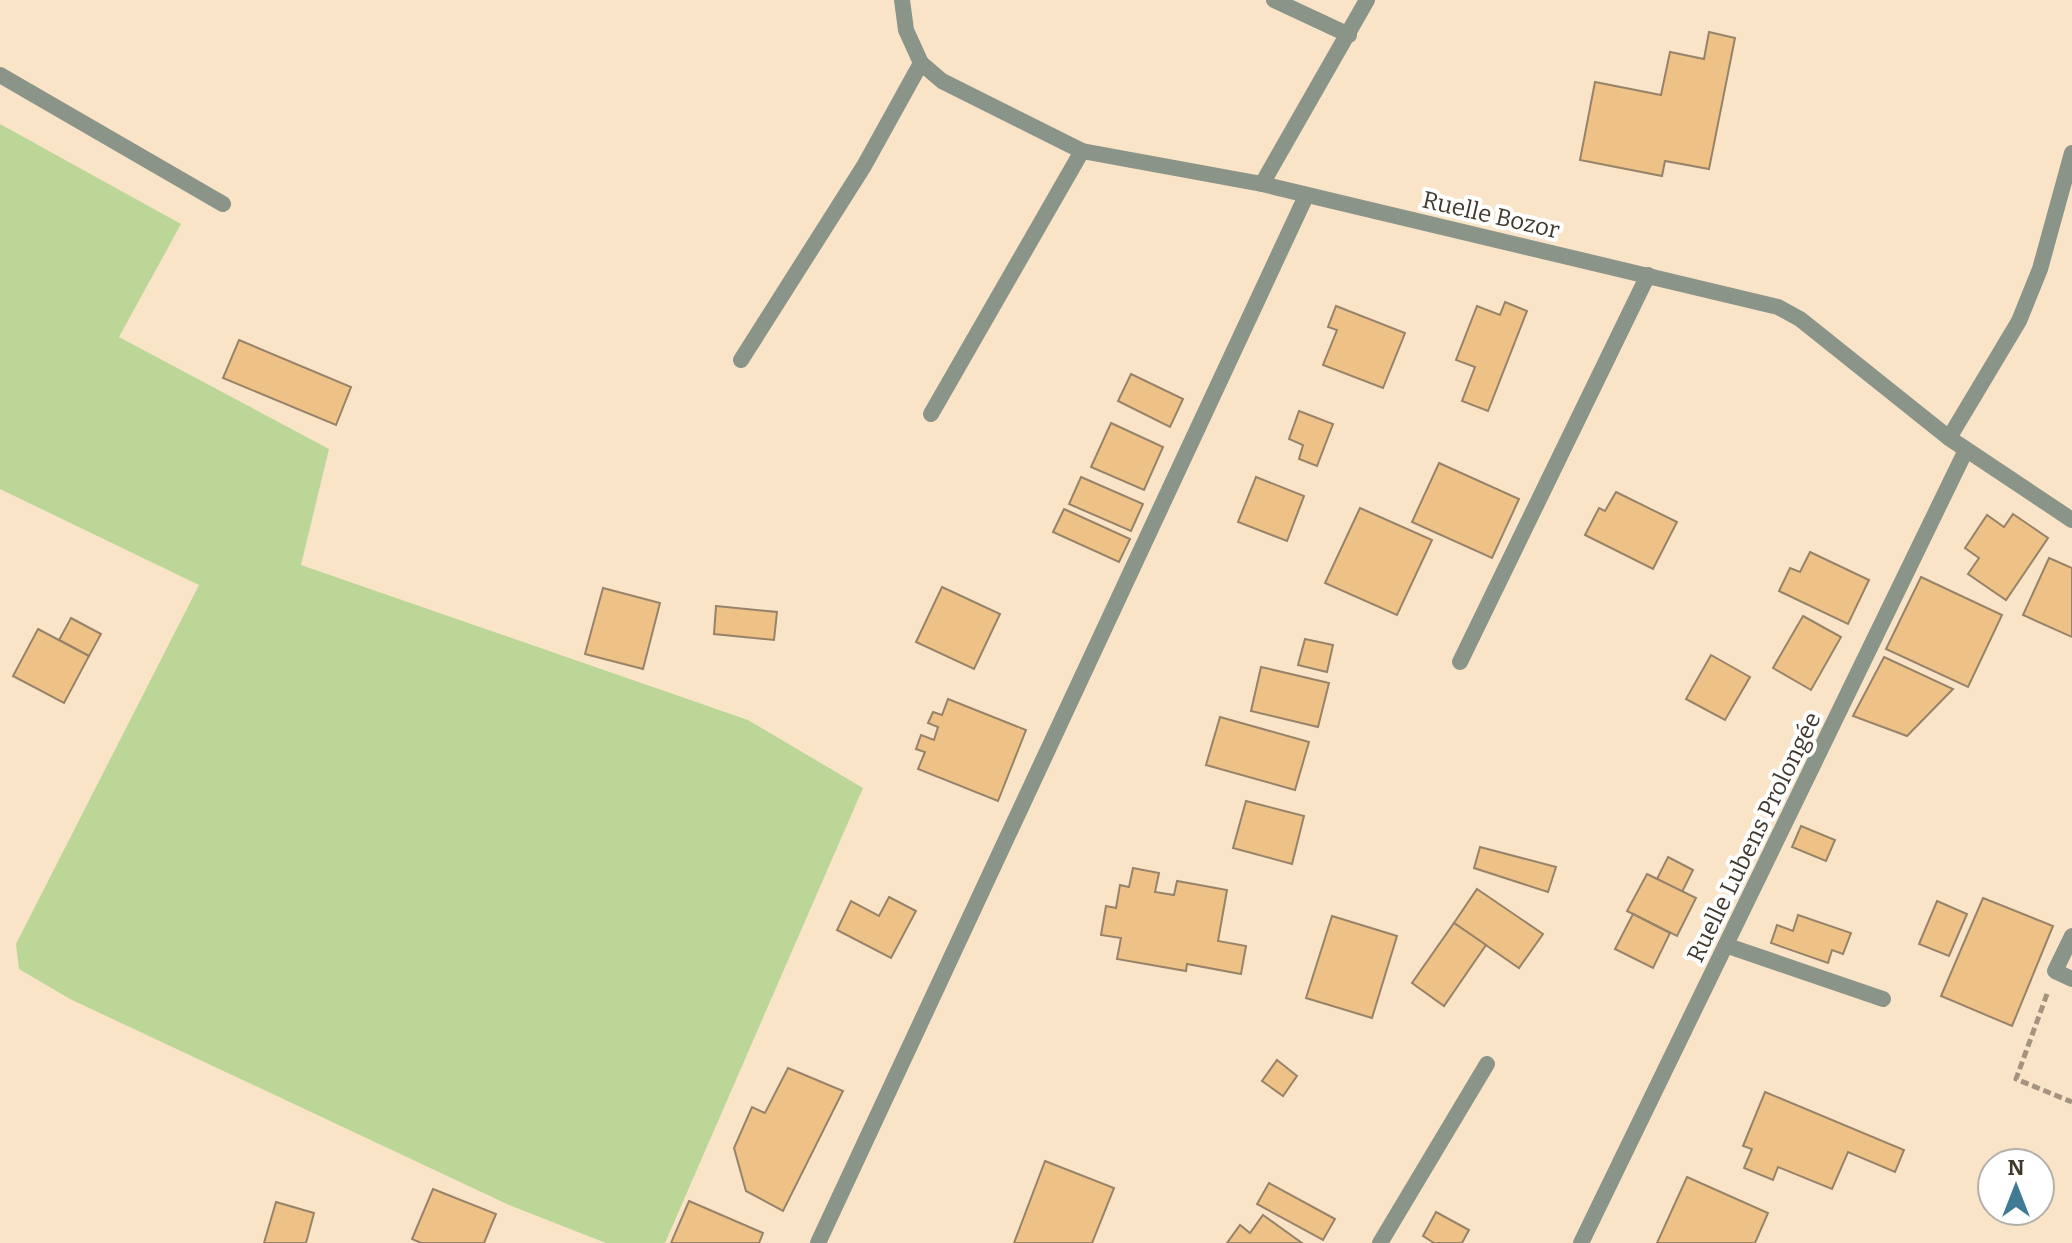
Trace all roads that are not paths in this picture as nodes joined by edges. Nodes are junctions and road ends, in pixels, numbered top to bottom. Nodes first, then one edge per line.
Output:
1 (902, 0) edge
2 (1274, 0) edge
3 (1367, 0) edge
4 (1349, 35) junction
5 (921, 63) junction
6 (0, 75) edge
7 (1082, 151) junction
8 (2072, 153) edge
9 (1262, 184) junction
10 (1306, 196) junction
11 (223, 204) dead end
12 (1648, 275) junction
13 (741, 360) dead end
14 (931, 414) dead end
15 (1949, 438) junction
16 (1966, 450) junction
17 (2072, 520) edge
18 (1460, 662) dead end
19 (2072, 936) edge
20 (1728, 946) junction
21 (2072, 979) edge
22 (1883, 999) dead end
23 (1487, 1064) dead end
24 (818, 1243) edge
25 (1380, 1243) edge
26 (1581, 1243) edge

1 - 5 street
2 - 4 street
3 - 4 street
4 - 9 street
5 - 7 street, Ruelle Bozor
5 - 13 street
6 - 11 street
7 - 9 street, Ruelle Bozor
7 - 14 street
8 - 15 street
9 - 10 street, Ruelle Bozor
10 - 12 street, Ruelle Bozor
10 - 24 street
12 - 15 street, Ruelle Bozor
12 - 18 street
15 - 16 street, Ruelle Bozor
16 - 17 street, Ruelle Bozor
16 - 20 street, Ruelle Lubens Prolongée
19 - 21 street
20 - 22 street
20 - 26 street, Ruelle Lubens Prolongée
23 - 25 street

